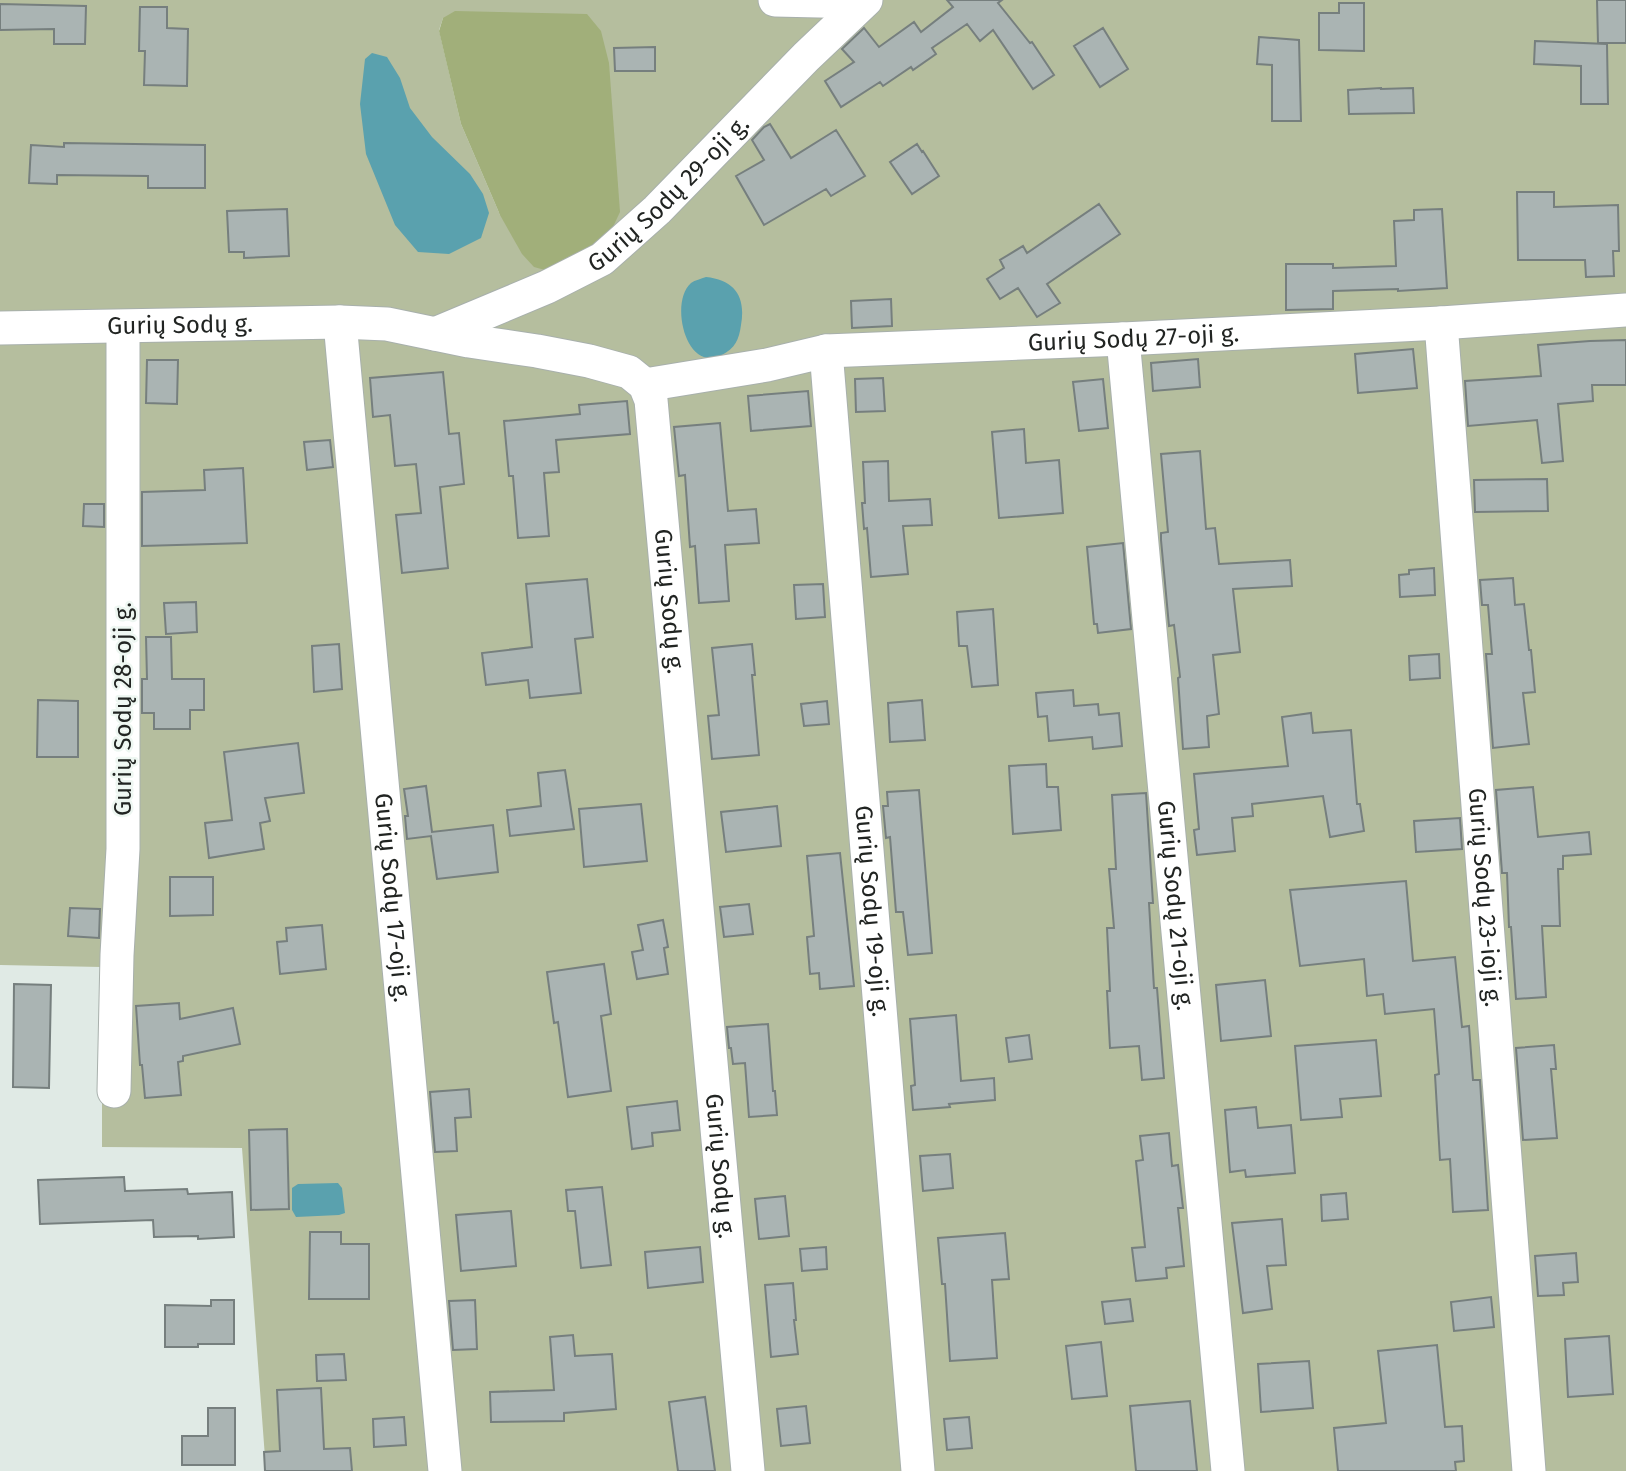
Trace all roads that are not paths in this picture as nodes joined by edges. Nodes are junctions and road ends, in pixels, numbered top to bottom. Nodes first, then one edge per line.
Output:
1 (775, 0) edge
2 (864, 1) edge
3 (1626, 310) edge
4 (340, 322) junction
5 (1441, 323) junction
6 (123, 327) junction
7 (0, 328) edge
8 (435, 334) junction
9 (1123, 339) junction
10 (826, 351) junction
11 (645, 385) junction
12 (114, 1091) dead end
13 (445, 1471) edge
14 (748, 1471) edge
15 (918, 1471) edge
16 (1228, 1471) edge
17 (1529, 1471) edge

1 - 2 street
2 - 8 street, Gurių Sodų 29-oji g.
3 - 5 street, Gurių Sodų 27-oji g.
4 - 6 street, Gurių Sodų g.
4 - 8 street, Gurių Sodų g.
4 - 13 street, Gurių Sodų 17-oji g.
5 - 9 street, Gurių Sodų 27-oji g.
5 - 17 street, Gurių Sodų 23-ioji g.
6 - 7 street, Gurių Sodų g.
6 - 12 street, Gurių Sodų 28-oji g.
8 - 11 street, Gurių Sodų g.
9 - 10 street, Gurių Sodų 27-oji g.
9 - 16 street, Gurių Sodų 21-oji g.
10 - 11 street, Gurių Sodų 27-oji g.
10 - 15 street, Gurių Sodų 19-oji g.
11 - 14 street, Gurių Sodų g.

